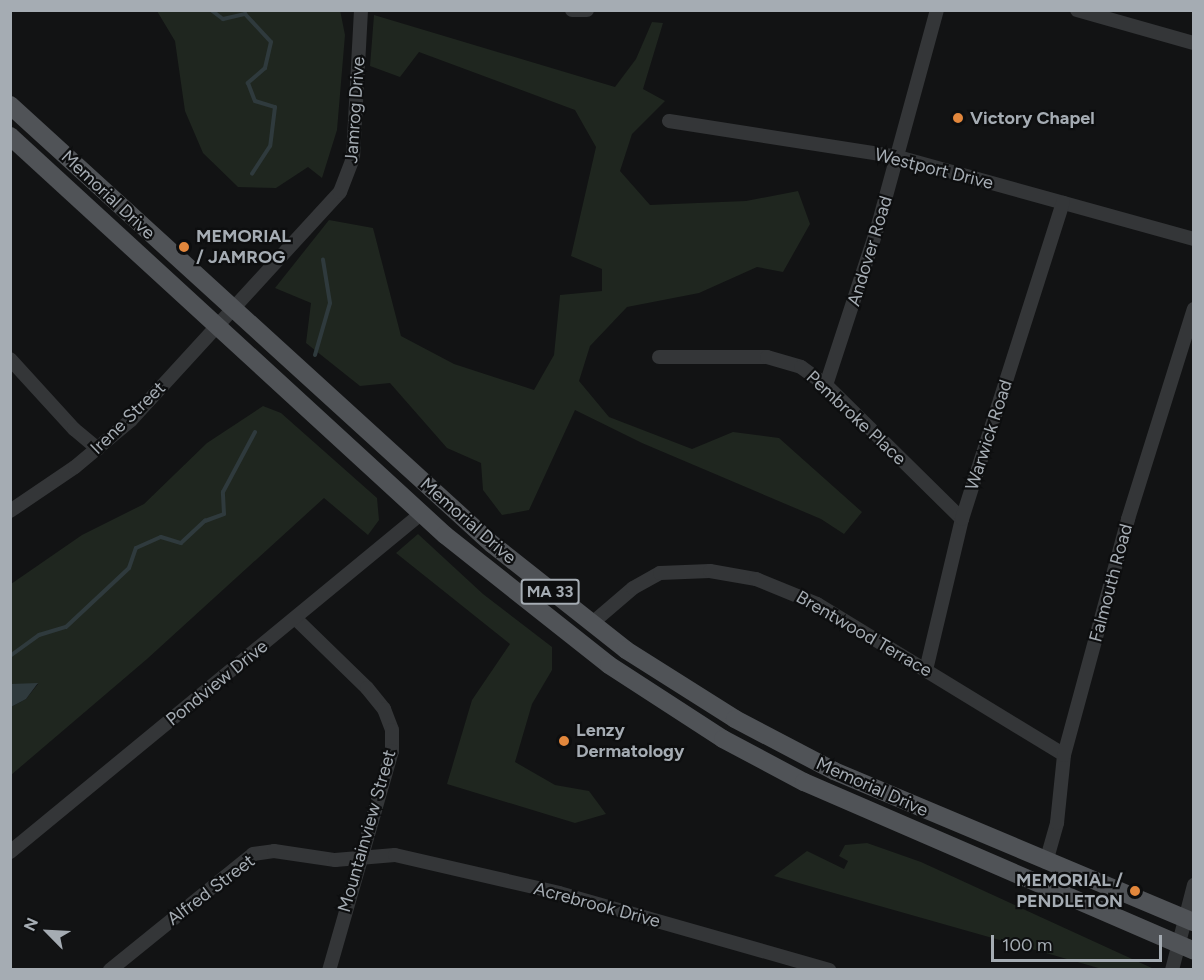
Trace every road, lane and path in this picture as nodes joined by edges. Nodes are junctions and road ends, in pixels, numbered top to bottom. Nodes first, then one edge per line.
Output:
1 (362, 10) edge
2 (572, 10) edge
3 (587, 10) edge
4 (937, 10) edge
5 (1077, 10) edge
6 (1194, 43) edge
7 (10, 105) edge
8 (669, 121) dead end
9 (10, 136) edge
10 (898, 157) junction
11 (1063, 203) junction
12 (1194, 238) edge
13 (231, 309) junction
14 (1194, 309) edge
15 (216, 324) junction
16 (658, 357) dead end
17 (10, 358) edge
18 (1179, 363) junction
19 (1194, 367) edge
20 (826, 385) junction
21 (98, 449) junction
22 (10, 511) edge
23 (422, 513) junction
24 (962, 519) junction
25 (296, 619) junction
26 (591, 624) junction
27 (926, 670) junction
28 (1064, 755) junction
29 (10, 852) edge
30 (362, 855) junction
31 (1046, 862) junction
32 (1194, 885) edge
33 (1189, 920) edge
34 (1186, 948) edge
35 (110, 969) edge
36 (329, 969) edge
37 (829, 969) edge
38 (1172, 969) edge

1 - 13 street, Jamrog Drive
2 - 3 street
4 - 10 street, Andover Road
5 - 6 street
7 - 13 main road, Memorial Drive / MA 33
8 - 10 street, Westport Drive
9 - 15 main road, Memorial Drive / MA 33
10 - 11 street, Westport Drive
10 - 20 street, Andover Road
11 - 12 street, Westport Drive
11 - 24 street, Warwick Road
13 - 15 street, Irene Street
13 - 26 main road, Memorial Drive / MA 33
14 - 18 street, Falmouth Road
15 - 21 street, Irene Street
15 - 23 main road, Memorial Drive / MA 33
16 - 20 street, Pembroke Place
17 - 21 street
18 - 19 street
18 - 28 street, Falmouth Road
20 - 24 street, Pembroke Place
21 - 22 street, Irene Street
23 - 25 street, Pondview Drive
23 - 34 main road, Memorial Drive / MA 33
24 - 27 street, Warwick Road
25 - 29 street, Pondview Drive
25 - 30 street, Mountainview Street
26 - 27 street, Brentwood Terrace
26 - 31 main road, Memorial Drive / MA 33
27 - 28 street, Brentwood Terrace
28 - 31 street, Falmouth Road
30 - 35 street, Alfred Street
30 - 36 street, Mountainview Street
30 - 37 street, Acrebrook Drive
31 - 33 main road, Memorial Drive / MA 33
32 - 33 street
33 - 34 street
34 - 38 street

